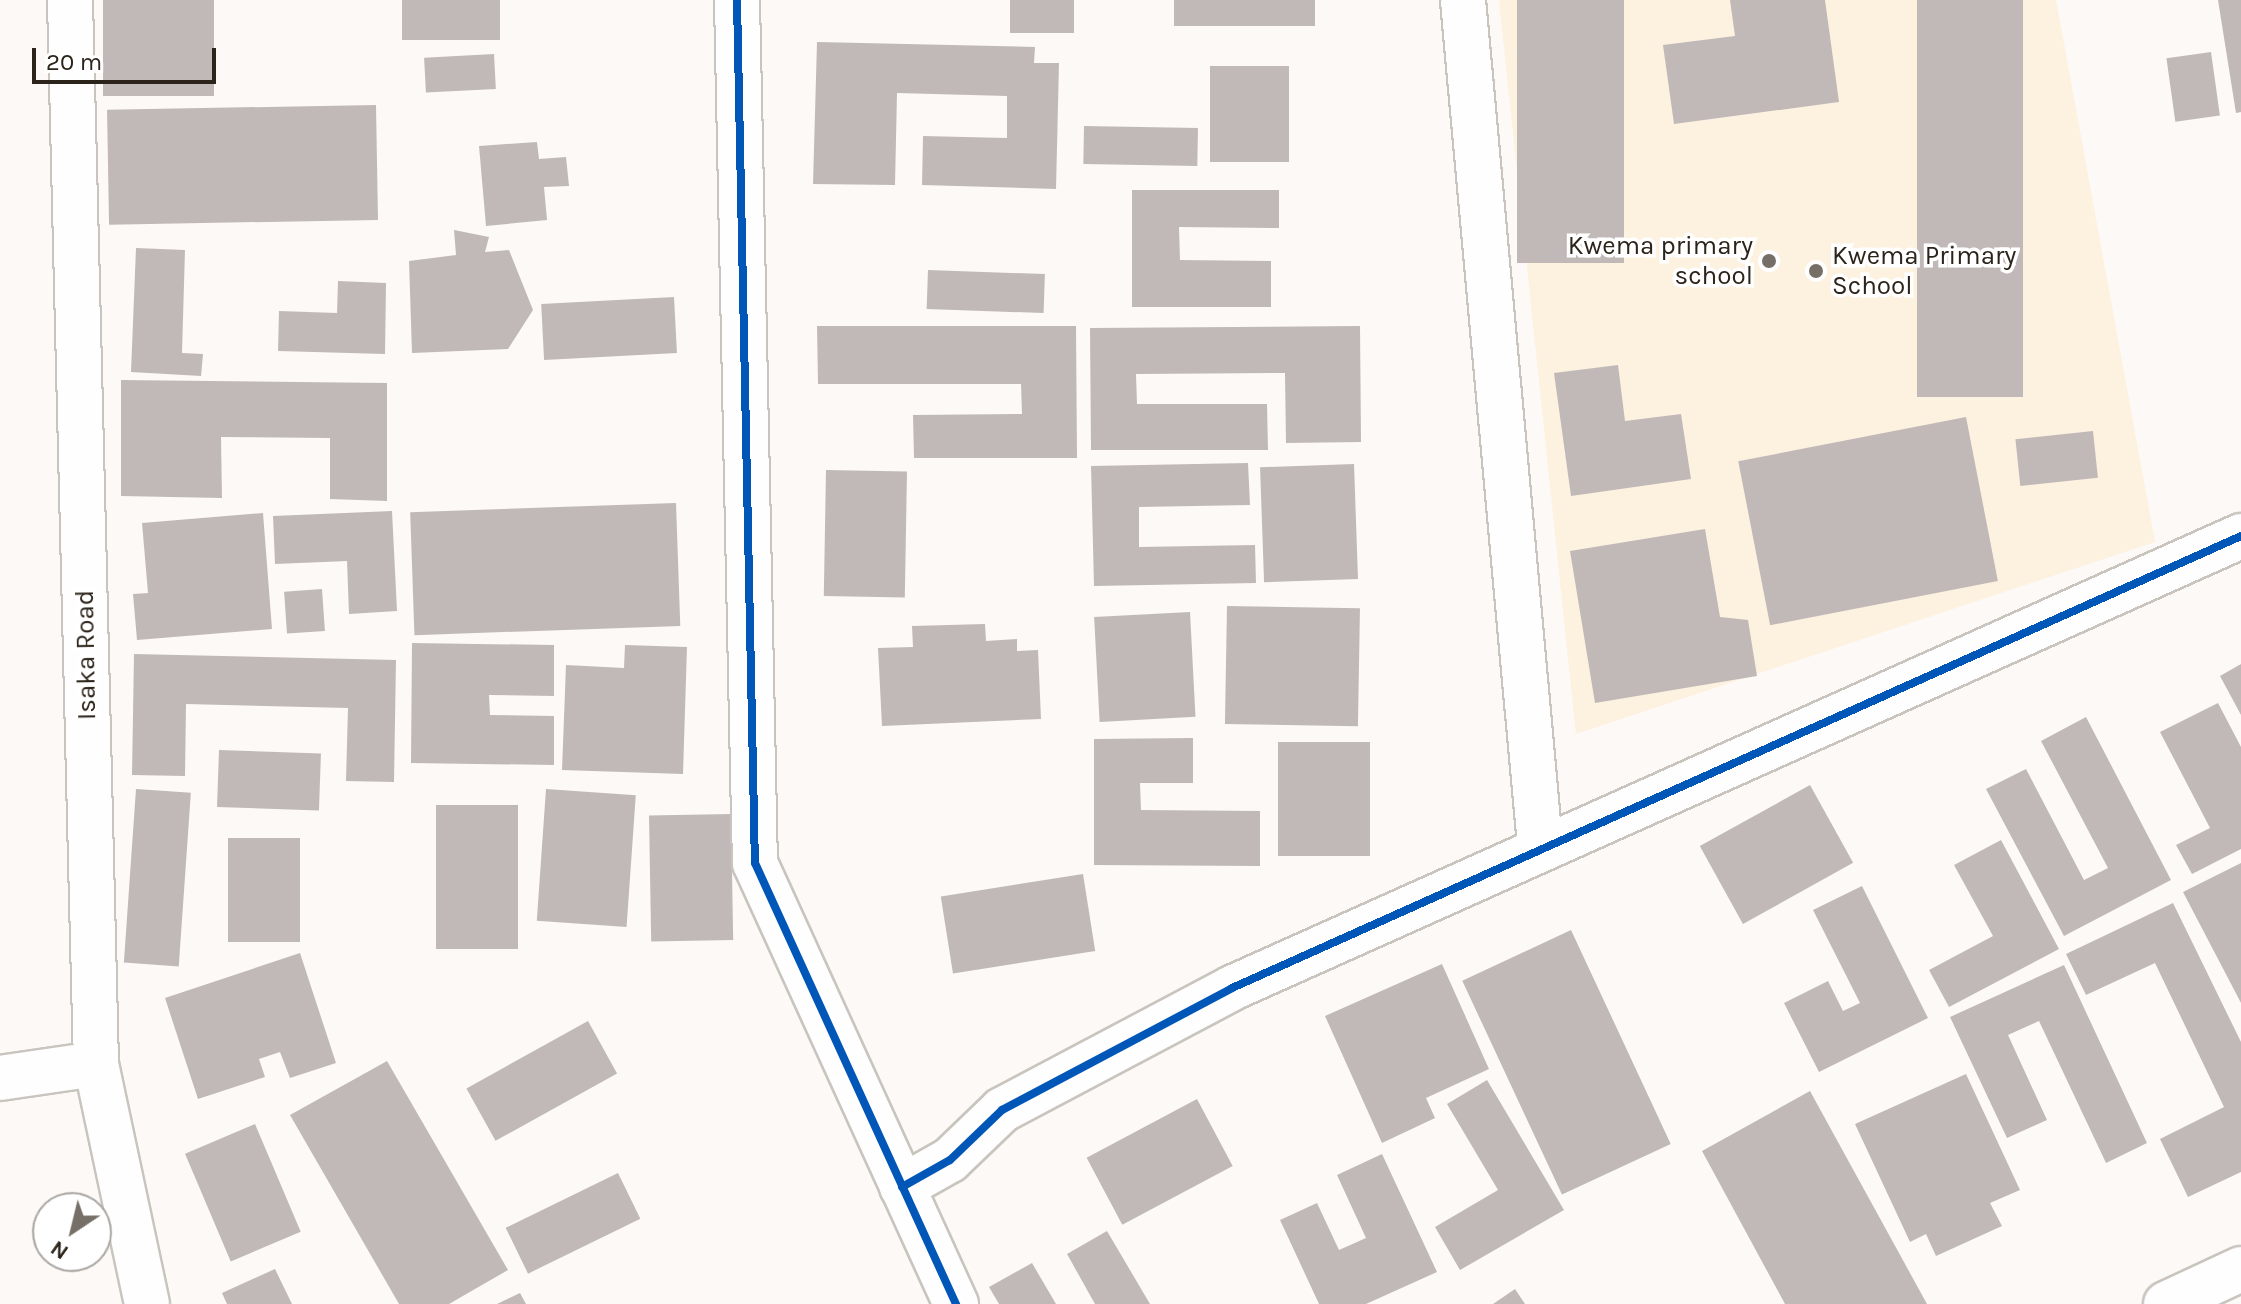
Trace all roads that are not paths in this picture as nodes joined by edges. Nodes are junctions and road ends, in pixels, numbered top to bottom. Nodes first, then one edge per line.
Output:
1 (70, 0) edge
2 (737, 0) edge
3 (1463, 0) edge
4 (2241, 536) edge
5 (1540, 845) junction
6 (96, 1064) junction
7 (0, 1078) edge
8 (902, 1187) junction
9 (2241, 1269) edge
10 (147, 1304) edge
11 (956, 1304) edge
12 (2166, 1304) edge

1 - 6 street, Isaka Road
2 - 8 street
3 - 5 street
4 - 5 street
5 - 8 street
6 - 7 street
6 - 10 street, Isaka Road
8 - 11 street
9 - 12 street

